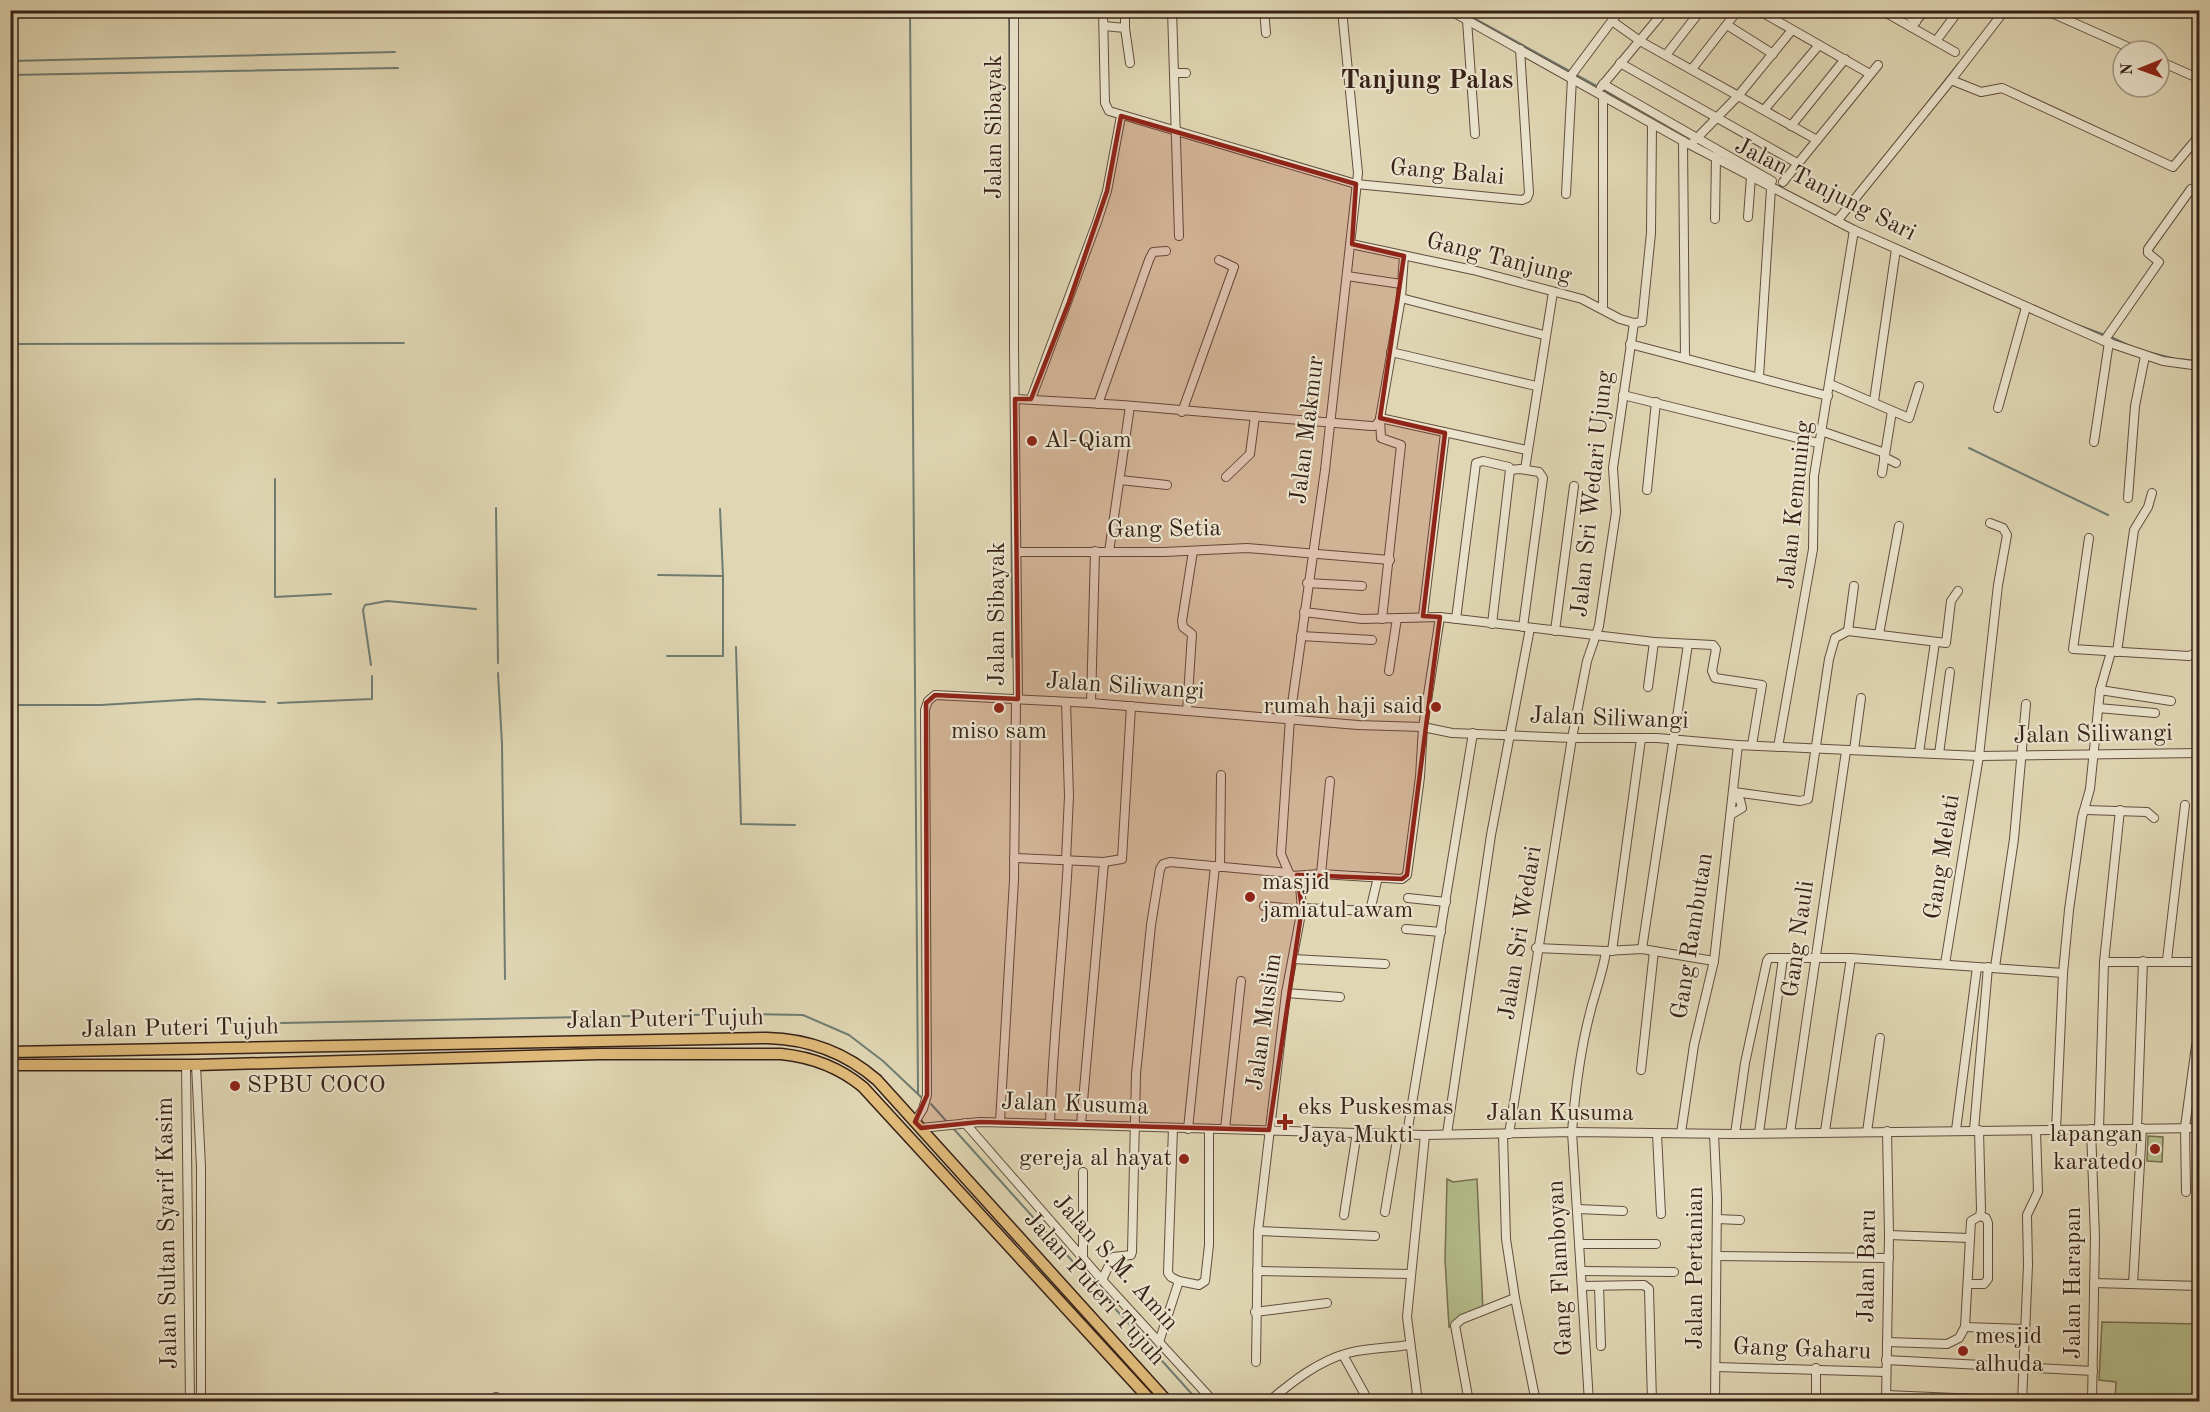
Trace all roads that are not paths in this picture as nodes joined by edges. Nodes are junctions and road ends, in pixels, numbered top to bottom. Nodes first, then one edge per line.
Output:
1 (1014, 10) edge
2 (1103, 10) edge
3 (1125, 10) edge
4 (1172, 10) edge
5 (1264, 10) edge
6 (1342, 10) edge
7 (1449, 10) edge
8 (1665, 10) edge
9 (1701, 10) edge
10 (1738, 10) edge
11 (1758, 10) edge
12 (1881, 10) edge
13 (1902, 10) edge
14 (1925, 10) edge
15 (1959, 10) edge
16 (2005, 10) edge
17 (2046, 10) edge
18 (1617, 11) edge
19 (1467, 20) junction
20 (1612, 21) junction
21 (1913, 24) junction
22 (1727, 25) junction
23 (1104, 26) junction
24 (1125, 28) junction
25 (1792, 30) junction
26 (1266, 33) dead end
27 (2111, 39) edge
28 (1640, 40) junction
29 (1936, 41) junction
30 (1818, 45) junction
31 (1520, 49) junction
32 (1955, 52) dead end
33 (1773, 54) junction
34 (1666, 55) junction
35 (1845, 59) junction
36 (1130, 63) dead end
37 (1620, 63) junction
38 (1878, 65) dead end
39 (2171, 67) edge
40 (1692, 69) junction
41 (1174, 73) junction
42 (1186, 73) dead end
43 (1870, 74) junction
44 (1571, 77) junction
45 (1951, 80) junction
46 (2199, 80) edge
47 (1600, 90) junction
48 (1738, 96) junction
49 (1764, 110) junction
50 (1121, 116) junction
51 (1717, 117) junction
52 (1652, 124) junction
53 (1791, 126) junction
54 (1176, 132) junction
55 (1474, 134) dead end
56 (2199, 135) edge
57 (1816, 140) junction
58 (1683, 141) junction
59 (1694, 141) junction
60 (1716, 156) junction
61 (1797, 163) junction
62 (1754, 176) junction
63 (1783, 182) dead end
64 (1356, 184) junction
65 (1772, 185) junction
66 (2191, 189) dead end
67 (1566, 194) dead end
68 (1749, 217) dead end
69 (1715, 219) dead end
70 (1838, 219) junction
71 (1854, 230) junction
72 (1179, 236) dead end
73 (1351, 244) junction
74 (1896, 249) junction
75 (1166, 251) dead end
76 (1404, 256) junction
77 (1219, 260) dead end
78 (1347, 276) junction
79 (1401, 284) junction
80 (1553, 292) junction
81 (1401, 298) junction
82 (2026, 307) junction
83 (1604, 309) junction
84 (1634, 323) junction
85 (1544, 335) junction
86 (2107, 341) junction
87 (1630, 344) junction
88 (1391, 352) junction
89 (2145, 356) junction
90 (1685, 358) junction
91 (2199, 366) edge
92 (1760, 377) junction
93 (1830, 384) junction
94 (1536, 386) junction
95 (1919, 386) dead end
96 (1623, 395) junction
97 (1828, 396) junction
98 (1015, 399) junction
99 (1030, 399) junction
100 (1874, 401) junction
101 (1656, 402) junction
102 (1098, 404) junction
103 (1130, 406) junction
104 (1998, 408) dead end
105 (1892, 411) junction
106 (1182, 412) junction
107 (1255, 416) junction
108 (1380, 418) junction
109 (1329, 422) junction
110 (1821, 431) junction
111 (1446, 433) junction
112 (2094, 442) dead end
113 (1818, 443) junction
114 (1527, 450) junction
115 (1884, 455) junction
116 (1896, 463) dead end
117 (1510, 470) junction
118 (1525, 470) junction
119 (1882, 473) dead end
120 (1226, 477) dead end
121 (1120, 480) junction
122 (1167, 485) dead end
123 (1574, 486) dead end
124 (1647, 490) dead end
125 (2152, 493) dead end
126 (2128, 498) dead end
127 (1990, 523) dead end
128 (1899, 526) dead end
129 (2089, 538) dead end
130 (1095, 551) junction
131 (1193, 551) junction
132 (1017, 552) junction
133 (1109, 552) junction
134 (1312, 552) junction
135 (1390, 560) junction
136 (1307, 583) junction
137 (1362, 586) dead end
138 (1854, 586) dead end
139 (1958, 591) dead end
140 (1304, 612) junction
141 (1423, 616) junction
142 (1440, 617) junction
143 (1397, 618) junction
144 (1382, 619) junction
145 (1456, 619) junction
146 (1492, 624) junction
147 (1526, 628) junction
148 (1848, 631) junction
149 (1555, 632) junction
150 (1878, 634) junction
151 (1595, 635) junction
152 (1301, 636) junction
153 (1371, 640) dead end
154 (1654, 642) junction
155 (1935, 642) junction
156 (1689, 644) junction
157 (2199, 651) edge
158 (2114, 652) junction
159 (1389, 671) dead end
160 (1950, 672) dead end
161 (1648, 687) dead end
162 (2100, 690) junction
163 (1861, 698) dead end
164 (1017, 699) junction
165 (2170, 701) dead end
166 (1066, 702) junction
167 (1091, 703) junction
168 (2026, 704) dead end
169 (1131, 706) junction
170 (2098, 708) junction
171 (1187, 711) junction
172 (2155, 713) dead end
173 (1290, 718) junction
174 (1423, 727) junction
175 (1473, 734) junction
176 (1510, 735) junction
177 (1572, 738) junction
178 (1674, 739) junction
179 (1641, 740) junction
180 (1738, 745) junction
181 (1752, 745) junction
182 (1778, 747) junction
183 (1817, 749) junction
184 (1850, 750) junction
185 (1919, 753) junction
186 (2199, 753) edge
187 (1939, 754) junction
188 (2093, 755) junction
189 (1979, 756) junction
190 (2019, 757) junction
191 (1221, 775) dead end
192 (1330, 781) dead end
193 (1734, 794) junction
194 (2185, 805) dead end
195 (2086, 810) junction
196 (2120, 810) junction
197 (2154, 819) dead end
198 (1281, 854) joint
199 (1014, 858) junction
200 (1067, 860) junction
201 (1104, 862) junction
202 (1217, 866) junction
203 (1290, 874) junction
204 (1321, 874) junction
205 (1378, 877) junction
206 (1408, 898) dead end
207 (1446, 902) junction
208 (1264, 906) dead end
209 (1302, 909) junction
210 (1406, 929) dead end
211 (1441, 932) junction
212 (1536, 948) junction
213 (1642, 949) junction
214 (1609, 951) junction
215 (1654, 951) junction
216 (1783, 957) junction
217 (1814, 957) junction
218 (1851, 958) junction
219 (1293, 959) junction
220 (2167, 960) junction
221 (1714, 961) junction
222 (2143, 961) junction
223 (2104, 962) junction
224 (2199, 962) edge
225 (1385, 964) dead end
226 (1945, 964) junction
227 (1977, 967) junction
228 (1991, 967) junction
229 (2063, 973) junction
230 (1241, 981) dead end
231 (1286, 993) junction
232 (1340, 997) dead end
233 (1880, 1038) dead end
234 (598, 1043) junction
235 (2196, 1046) dead end
236 (76, 1051) junction
237 (10, 1052) edge
238 (599, 1054) junction
239 (76, 1064) junction
240 (10, 1065) edge
241 (191, 1065) junction
242 (1641, 1070) dead end
243 (964, 1122) junction
244 (1000, 1122) junction
245 (1050, 1124) junction
246 (1081, 1124) junction
247 (918, 1125) junction
248 (944, 1125) junction
249 (1134, 1126) junction
250 (2185, 1127) junction
251 (1173, 1128) junction
252 (2199, 1128) edge
253 (1188, 1129) junction
254 (1225, 1129) junction
255 (2095, 1129) junction
256 (2139, 1129) junction
257 (1209, 1130) junction
258 (1269, 1130) junction
259 (1956, 1130) junction
260 (1976, 1130) junction
261 (2056, 1130) junction
262 (1825, 1131) junction
263 (1887, 1131) junction
264 (2036, 1131) junction
265 (1357, 1132) junction
266 (1572, 1132) junction
267 (1868, 1132) junction
268 (1681, 1133) junction
269 (1759, 1133) junction
270 (1790, 1133) junction
271 (1398, 1134) junction
272 (1407, 1134) junction
273 (1447, 1134) junction
274 (1506, 1134) junction
275 (1658, 1134) junction
276 (1714, 1134) junction
277 (1735, 1134) junction
278 (1425, 1135) junction
279 (928, 1138) junction
280 (1083, 1172) dead end
281 (2186, 1192) dead end
282 (1578, 1209) junction
283 (1623, 1211) dead end
284 (1384, 1212) dead end
285 (1661, 1214) dead end
286 (1344, 1215) dead end
287 (1980, 1216) junction
288 (1717, 1219) junction
289 (1740, 1220) dead end
290 (1258, 1231) junction
291 (1889, 1235) junction
292 (1375, 1236) dead end
293 (1970, 1238) junction
294 (1579, 1244) junction
295 (1656, 1244) dead end
296 (187, 1255) junction
297 (199, 1256) junction
298 (1717, 1256) junction
299 (1083, 1257) junction
300 (1889, 1258) junction
301 (1257, 1271) junction
302 (1581, 1271) junction
303 (1674, 1272) dead end
304 (1410, 1274) junction
305 (1102, 1280) junction
306 (1179, 1281) junction
307 (2094, 1282) junction
308 (1968, 1284) junction
309 (2133, 1284) junction
310 (1582, 1286) junction
311 (1599, 1286) junction
312 (2199, 1286) edge
313 (1515, 1298) junction
314 (1327, 1303) dead end
315 (1255, 1312) junction
316 (1965, 1327) junction
317 (2025, 1329) junction
318 (1159, 1342) junction
319 (1887, 1342) junction
320 (1409, 1345) junction
321 (1601, 1346) dead end
322 (1343, 1355) junction
323 (1886, 1360) junction
324 (1256, 1362) dead end
325 (1716, 1367) junction
326 (2023, 1367) junction
327 (1816, 1368) junction
328 (2093, 1371) junction
329 (1886, 1372) junction
330 (1886, 1398) edge
331 (1979, 1399) dead end
332 (189, 1401) edge
333 (201, 1401) edge
334 (1152, 1401) edge
335 (1168, 1401) edge
336 (1214, 1401) edge
337 (1268, 1401) edge
338 (1369, 1401) edge
339 (1419, 1401) edge
340 (1469, 1401) edge
341 (1536, 1401) edge
342 (1589, 1401) edge
343 (1652, 1401) edge
344 (1715, 1401) edge
345 (1816, 1401) edge
346 (2022, 1401) edge
347 (2092, 1401) edge

1 - 98 street, Jalan Sibayak
2 - 23 street
3 - 24 street
4 - 41 street
5 - 26 street
6 - 64 street, Jalan Makmur
7 - 19 street, Jalan Tanjung Sari
8 - 28 street
9 - 34 street
10 - 22 street
11 - 25 street
12 - 21 street
13 - 21 street
14 - 21 street
15 - 29 street
16 - 45 street
17 - 27 street
18 - 20 street
19 - 31 street, Jalan Tanjung Sari
19 - 55 street
20 - 28 street
20 - 44 street
21 - 29 street
22 - 33 street
22 - 40 street
23 - 24 street
23 - 50 street
24 - 36 street
25 - 30 street
25 - 33 street
28 - 34 street
28 - 37 street
29 - 32 street
30 - 35 street
30 - 49 street
31 - 44 street, Jalan Tanjung Sari
31 - 64 street, Gang Balai
33 - 48 street
34 - 40 street
35 - 43 street
35 - 53 street
37 - 47 street
37 - 51 street
38 - 43 street
39 - 46 street
40 - 48 street
41 - 42 street
41 - 54 street
43 - 57 street
44 - 47 street, Jalan Tanjung Sari
44 - 67 street
45 - 56 street
45 - 70 street
47 - 52 street, Jalan Tanjung Sari
47 - 59 street
47 - 83 street
48 - 49 street
48 - 51 street
49 - 53 street
50 - 54 street
50 - 99 street
51 - 59 street
51 - 61 street
52 - 58 street, Jalan Tanjung Sari
52 - 84 street
53 - 57 street
54 - 64 street
54 - 72 street
57 - 61 street
58 - 59 street, Jalan Tanjung Sari
58 - 90 street
59 - 60 street, Jalan Tanjung Sari
59 - 62 street
60 - 62 street, Jalan Tanjung Sari
60 - 69 street
61 - 63 street
62 - 65 street, Jalan Tanjung Sari
62 - 68 street
64 - 73 street, Jalan Makmur
65 - 70 street, Jalan Tanjung Sari
65 - 92 street
66 - 86 street
70 - 71 street, Jalan Tanjung Sari
71 - 74 street, Jalan Tanjung Sari
71 - 93 street, Jalan Kemuning
73 - 76 street, Gang Tanjung
73 - 78 street, Jalan Makmur
74 - 82 street, Jalan Tanjung Sari
74 - 100 street
75 - 102 street
76 - 79 street
76 - 80 street, Gang Tanjung
77 - 106 street
78 - 79 street
78 - 109 street, Jalan Makmur
79 - 81 street
80 - 83 street, Gang Tanjung
80 - 85 street
81 - 85 street
81 - 88 street
82 - 86 street, Jalan Tanjung Sari
82 - 104 street
83 - 84 street, Gang Tanjung
84 - 87 street, Jalan Sri Wedari Ujung
85 - 94 street
86 - 89 street, Jalan Tanjung Sari
86 - 112 street
87 - 90 street
87 - 96 street, Jalan Sri Wedari Ujung
88 - 94 street
88 - 108 street
89 - 91 street, Jalan Tanjung Sari
89 - 126 street
90 - 92 street
92 - 97 street
93 - 97 street, Jalan Kemuning
93 - 100 street
94 - 114 street
95 - 105 street
96 - 101 street
96 - 151 street, Jalan Sri Wedari Ujung
97 - 110 street, Jalan Kemuning
98 - 99 street
98 - 132 street, Jalan Sibayak
99 - 102 street
100 - 105 street
101 - 113 street
101 - 124 street
102 - 103 street
103 - 106 street
103 - 121 street
105 - 115 street
106 - 107 street
107 - 109 street
107 - 120 street
108 - 109 street
108 - 111 street
108 - 135 street
109 - 134 street, Jalan Makmur
110 - 113 street, Jalan Kemuning
110 - 115 street
111 - 114 street
111 - 141 street
113 - 182 street, Jalan Kemuning
114 - 118 street
115 - 116 street
115 - 119 street
117 - 118 street
117 - 145 street
117 - 146 street
118 - 147 street
121 - 122 street
121 - 133 street
123 - 149 street
125 - 158 street
127 - 189 street, Gang Melati
128 - 150 street
129 - 158 street
130 - 132 street, Gang Setia
130 - 133 street, Gang Setia
130 - 167 street
131 - 133 street, Gang Setia
131 - 134 street, Gang Setia
131 - 171 street
132 - 164 street, Jalan Sibayak
134 - 135 street, Gang Setia
134 - 136 street, Jalan Makmur
135 - 144 street
136 - 137 street
136 - 140 street, Jalan Makmur
138 - 148 street
139 - 155 street
140 - 144 street
140 - 152 street, Jalan Makmur
141 - 142 street
141 - 143 street
142 - 145 street
142 - 174 street
143 - 144 street
143 - 159 street
145 - 146 street
146 - 147 street
147 - 149 street
147 - 176 street
148 - 150 street
148 - 183 street
149 - 151 street
150 - 155 street
151 - 154 street
151 - 177 street, Jalan Sri Wedari Ujung
152 - 153 street
152 - 173 street, Jalan Makmur
154 - 156 street
154 - 161 street
155 - 185 street
156 - 178 street
156 - 181 street
157 - 158 street
158 - 162 street
160 - 187 street
162 - 165 street
162 - 170 street
163 - 184 street, Gang Nauli
164 - 166 street, Jalan Siliwangi
164 - 199 street
164 - 247 street, Jalan Sibayak
166 - 167 street, Jalan Siliwangi
166 - 200 street
167 - 169 street, Jalan Siliwangi
168 - 190 street
169 - 171 street, Jalan Siliwangi
169 - 201 street
170 - 172 street
170 - 188 street
171 - 173 street, Jalan Siliwangi
173 - 174 street, Jalan Siliwangi
173 - 198 street, Jalan Makmur
174 - 175 street, Jalan Siliwangi
174 - 205 street
175 - 176 street, Jalan Siliwangi
175 - 207 street
176 - 177 street, Jalan Siliwangi
176 - 273 street
177 - 179 street, Jalan Siliwangi
177 - 212 street, Jalan Sri Wedari
178 - 179 street, Jalan Siliwangi
178 - 180 street, Jalan Siliwangi
178 - 213 street
179 - 214 street, Gang Flamboyan
180 - 181 street, Jalan Siliwangi
180 - 193 street, Gang Rambutan
181 - 182 street, Jalan Siliwangi
182 - 183 street, Jalan Siliwangi
183 - 184 street, Jalan Siliwangi
183 - 193 street
184 - 185 street, Jalan Siliwangi
184 - 217 street, Gang Nauli
185 - 187 street, Jalan Siliwangi
186 - 188 street, Jalan Siliwangi
187 - 189 street, Jalan Siliwangi
188 - 190 street, Jalan Siliwangi
188 - 195 street
189 - 190 street, Jalan Siliwangi
189 - 226 street, Gang Melati
190 - 228 street
191 - 202 street
192 - 204 street
193 - 221 street, Gang Rambutan
194 - 220 street
195 - 196 street
195 - 229 street
196 - 197 street
196 - 223 street, Jalan Harapan
198 - 203 street, Jalan Muslim
199 - 200 street
199 - 244 street
200 - 201 street
200 - 245 street
201 - 246 street
202 - 203 street
202 - 249 street
202 - 253 street
203 - 204 street
203 - 209 street, Jalan Muslim
204 - 205 street
205 - 209 street
206 - 207 street
207 - 211 street
208 - 209 street
209 - 219 street, Jalan Muslim
210 - 211 street
211 - 272 street
212 - 214 street
212 - 274 street, Jalan Sri Wedari
213 - 214 street
213 - 215 street
214 - 266 street, Gang Flamboyan
215 - 221 street
215 - 242 street
216 - 217 street
216 - 269 street
216 - 277 street
217 - 218 street
217 - 270 street, Gang Nauli
218 - 226 street
218 - 262 street
219 - 225 street
219 - 231 street, Jalan Muslim
220 - 222 street
220 - 224 street
221 - 268 street, Gang Rambutan
222 - 223 street
222 - 256 street
223 - 255 street, Jalan Harapan
226 - 227 street
227 - 228 street
227 - 259 street
228 - 229 street
228 - 260 street
229 - 261 street
230 - 254 street
231 - 232 street
231 - 258 street, Jalan Muslim
233 - 267 street
234 - 236 highway, Jalan Puteri Tujuh
234 - 238 highway
234 - 247 highway, Jalan Puteri Tujuh
235 - 250 street
236 - 237 highway, Jalan Puteri Tujuh
236 - 239 highway
238 - 241 highway, Jalan Puteri Tujuh
238 - 334 highway, Jalan Puteri Tujuh
239 - 240 highway, Jalan Puteri Tujuh
239 - 241 highway, Jalan Puteri Tujuh
241 - 296 street, Jalan Sultan Syarif Kasim
241 - 297 street, Jalan Sultan Syarif Kasim
243 - 244 street, Jalan Kusuma
243 - 248 street, Jalan Kusuma
243 - 299 street, Jalan S.M. Amin
244 - 245 street, Jalan Kusuma
245 - 246 street, Jalan Kusuma
246 - 249 street, Jalan Kusuma
247 - 248 street, Jalan Kusuma
247 - 279 highway, Jalan Puteri Tujuh
248 - 279 street
249 - 251 street, Jalan Kusuma
249 - 305 street
250 - 252 street, Jalan Kusuma
250 - 256 street, Jalan Kusuma
250 - 281 street
251 - 253 street, Jalan Kusuma
251 - 306 street
253 - 257 street, Jalan Kusuma
254 - 257 street, Jalan Kusuma
254 - 258 street, Jalan Kusuma
255 - 256 street, Jalan Kusuma
255 - 261 street, Jalan Kusuma
255 - 307 street, Jalan Harapan
256 - 309 street
257 - 306 street
258 - 265 street, Jalan Kusuma
258 - 290 street, Jalan Muslim
259 - 260 street, Jalan Kusuma
259 - 263 street, Jalan Kusuma
260 - 264 street, Jalan Kusuma
260 - 287 street
261 - 264 street, Jalan Kusuma
262 - 267 street, Jalan Kusuma
262 - 270 street, Jalan Kusuma
263 - 267 street, Jalan Kusuma
263 - 291 street, Jalan Baru
264 - 317 street
265 - 271 street, Jalan Kusuma
265 - 286 street
266 - 274 street, Jalan Kusuma
266 - 275 street, Jalan Kusuma
266 - 282 street, Gang Flamboyan
268 - 275 street, Jalan Kusuma
268 - 276 street, Jalan Kusuma
269 - 270 street, Jalan Kusuma
269 - 277 street, Jalan Kusuma
271 - 272 street, Jalan Kusuma
271 - 284 street
272 - 278 street, Jalan Kusuma
273 - 274 street, Jalan Kusuma
273 - 278 street, Jalan Kusuma
274 - 313 street, Jalan Sri Wedari
275 - 285 street
276 - 277 street, Jalan Kusuma
276 - 288 street, Jalan Pertanian
278 - 304 street
279 - 335 highway, Jalan Puteri Tujuh
280 - 299 street
282 - 283 street
282 - 294 street, Gang Flamboyan
287 - 293 street
287 - 308 street
288 - 289 street
288 - 298 street, Jalan Pertanian
290 - 292 street
290 - 301 street, Jalan Muslim
291 - 293 street
291 - 300 street, Jalan Baru
293 - 308 street
294 - 295 street
294 - 302 street, Gang Flamboyan
296 - 297 street
296 - 332 street, Jalan Sultan Syarif Kasim
297 - 333 street, Jalan Sultan Syarif Kasim
298 - 300 street
298 - 325 street, Jalan Pertanian
299 - 305 street, Jalan S.M. Amin
300 - 319 street, Jalan Baru
301 - 304 street
301 - 315 street, Jalan Muslim
302 - 303 street
302 - 310 street, Gang Flamboyan
304 - 320 street
305 - 318 street, Jalan S.M. Amin
306 - 318 street
307 - 309 street
307 - 328 street, Jalan Harapan
308 - 316 street
309 - 312 street
310 - 311 street
310 - 342 street, Gang Flamboyan
311 - 321 street
311 - 343 street
313 - 340 street
313 - 341 street, Jalan Sri Wedari
314 - 315 street
315 - 324 street, Jalan Muslim
316 - 317 street
316 - 319 street
317 - 326 street
318 - 336 street, Jalan S.M. Amin
319 - 323 street, Jalan Baru
320 - 322 street
320 - 339 street
322 - 337 street
322 - 338 street
323 - 326 street
323 - 329 street, Jalan Baru
325 - 327 street, Gang Gaharu
325 - 344 street, Jalan Pertanian
326 - 328 street
326 - 346 street
327 - 329 street, Gang Gaharu
327 - 345 street
328 - 347 street, Jalan Harapan
329 - 330 street, Jalan Baru
330 - 331 street

